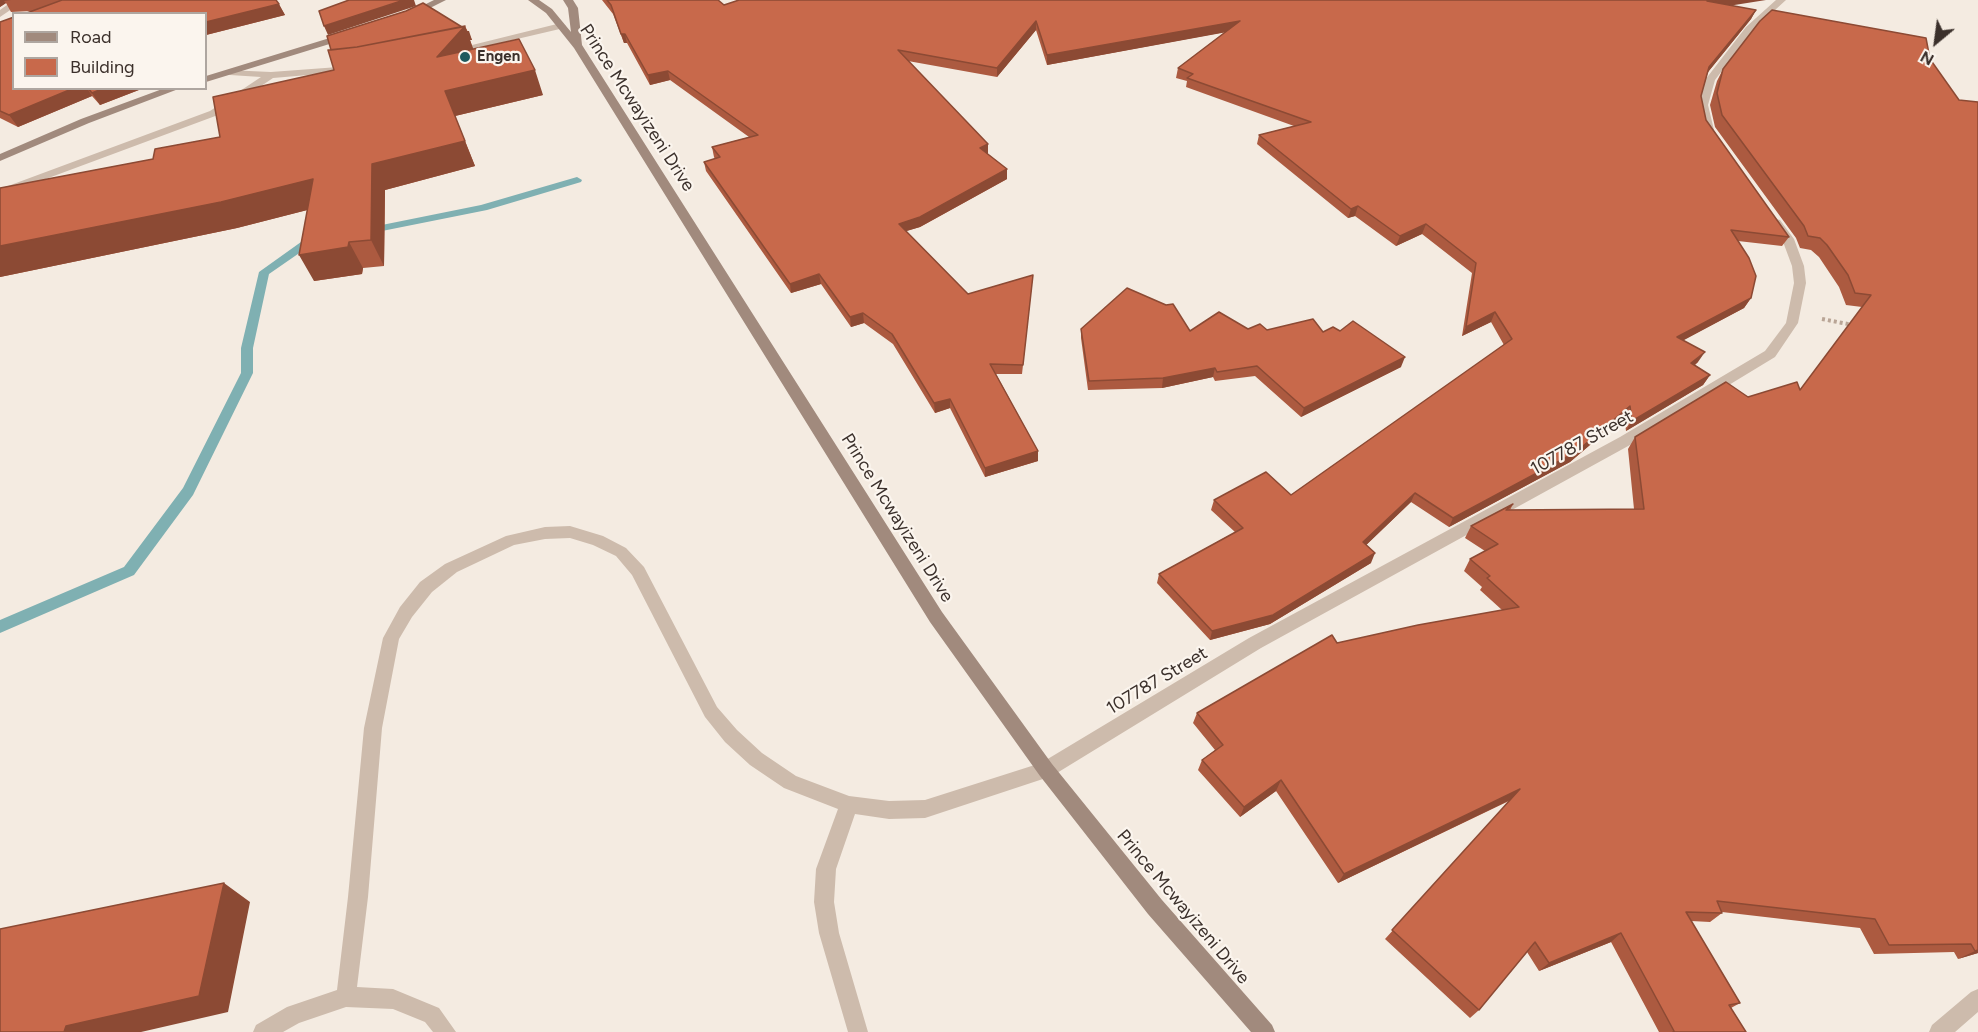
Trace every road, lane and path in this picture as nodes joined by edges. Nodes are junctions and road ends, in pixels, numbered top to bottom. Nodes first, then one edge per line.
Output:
1 (20, 0) edge
2 (441, 0) edge
3 (533, 0) edge
4 (568, 0) edge
5 (1781, 0) edge
6 (0, 14) edge
7 (406, 16) edge
8 (561, 26) junction
9 (361, 31) edge
10 (578, 47) junction
11 (446, 52) edge
12 (358, 68) edge
13 (230, 72) junction
14 (271, 75) junction
15 (207, 79) edge
16 (170, 90) edge
17 (1714, 138) edge
18 (0, 158) edge
19 (0, 193) edge
20 (1766, 206) edge
21 (1795, 313) junction
22 (1860, 326) edge
23 (1046, 770) junction
24 (849, 805) junction
25 (346, 997) junction
26 (1978, 999) edge
27 (264, 1032) edge
28 (447, 1032) edge
29 (858, 1032) edge
30 (1265, 1032) edge
31 (1939, 1032) edge

1 - 6 street
2 - 7 street
3 - 8 street, Prince Mcwayizeni Drive
4 - 10 street
5 - 17 street
8 - 10 street, Prince Mcwayizeni Drive
8 - 11 street
9 - 13 street
10 - 23 street, Prince Mcwayizeni Drive
12 - 14 street
13 - 14 street
13 - 15 street
14 - 19 street
16 - 18 street
20 - 21 street, 107787 Street
21 - 22 path
21 - 23 street, 107787 Street
23 - 24 street, 107787 Street
23 - 30 street, Prince Mcwayizeni Drive
24 - 25 street, 107787 Street
24 - 29 street
25 - 27 street
25 - 28 street
26 - 31 street

